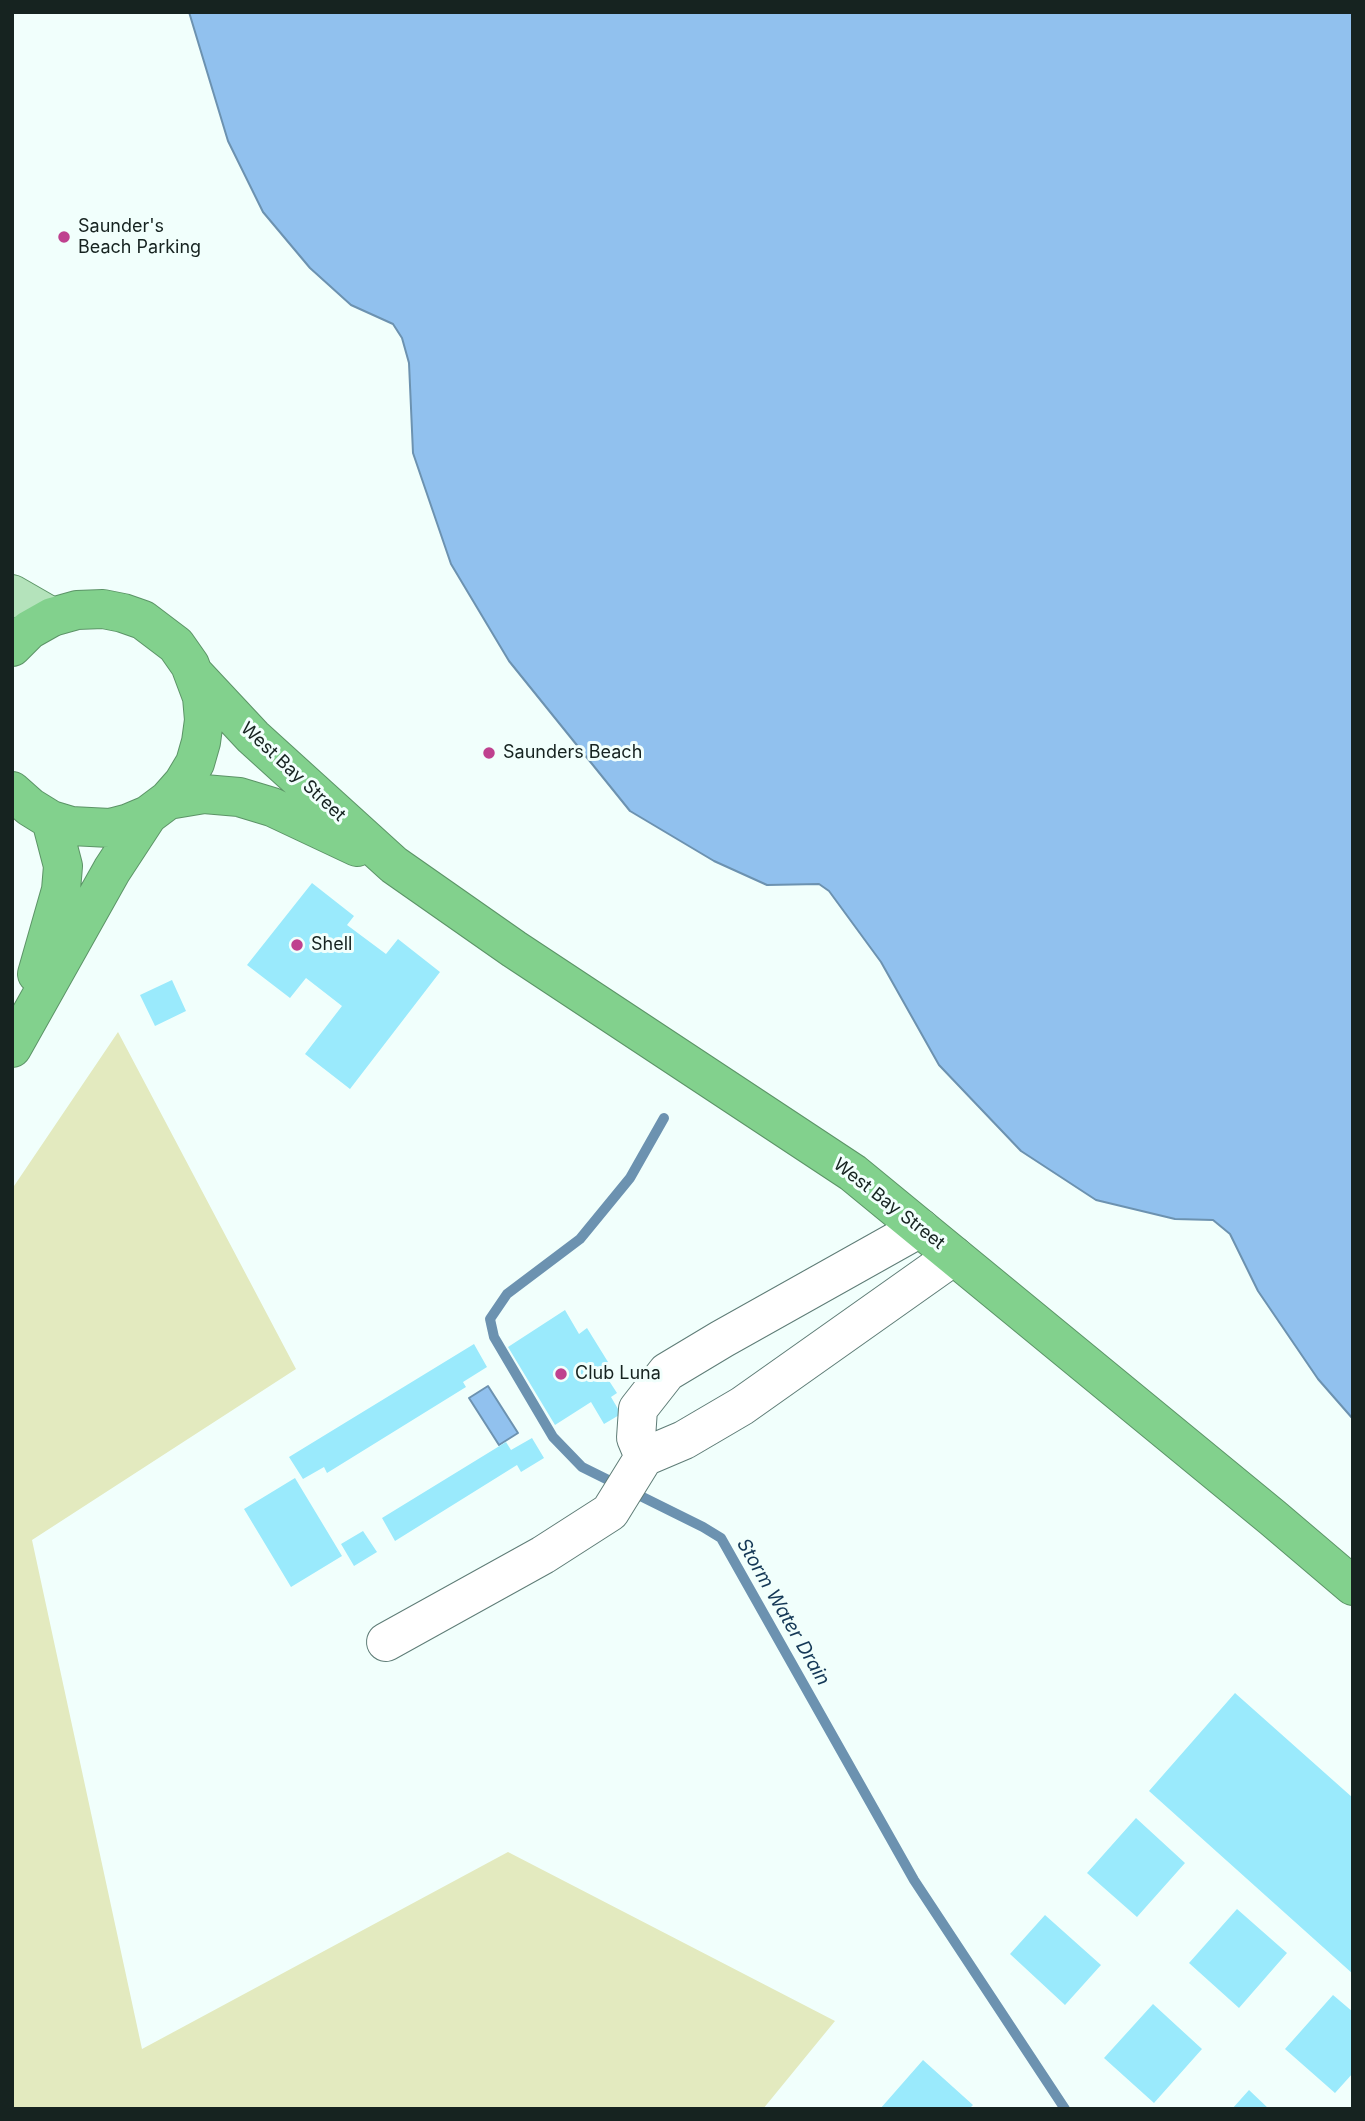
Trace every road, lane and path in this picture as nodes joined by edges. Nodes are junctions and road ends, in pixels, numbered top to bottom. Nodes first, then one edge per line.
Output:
1 (12, 594) edge
2 (52, 617) junction
3 (12, 647) edge
4 (195, 676) junction
5 (12, 791) edge
6 (158, 807) junction
7 (51, 820) junction
8 (394, 864) junction
9 (12, 1047) edge
10 (920, 1228) junction
11 (954, 1256) junction
12 (639, 1465) junction
13 (1353, 1586) edge
14 (386, 1642) dead end

1 - 2 main road
2 - 3 highway, West Bay Street
2 - 4 highway, West Bay Street
4 - 6 highway, West Bay Street
4 - 8 highway, West Bay Street
5 - 7 highway, West Bay Street
6 - 7 highway, West Bay Street
6 - 8 highway, West Bay Street
6 - 9 highway
7 - 9 highway
8 - 10 highway, West Bay Street
10 - 11 highway, West Bay Street
10 - 12 lane
11 - 12 lane
11 - 13 highway, West Bay Street
12 - 14 lane

